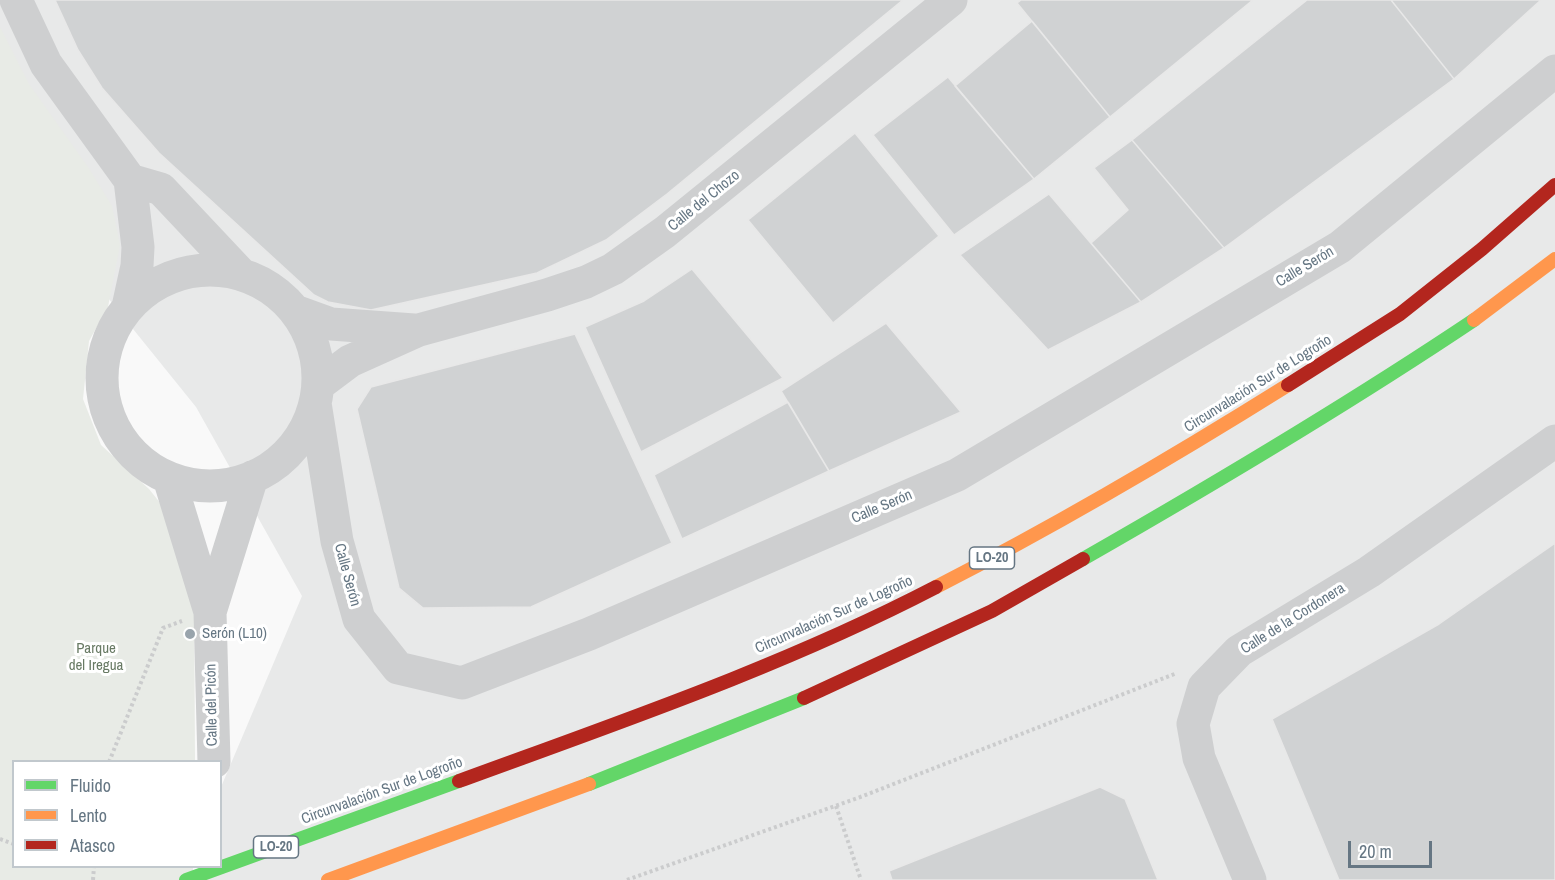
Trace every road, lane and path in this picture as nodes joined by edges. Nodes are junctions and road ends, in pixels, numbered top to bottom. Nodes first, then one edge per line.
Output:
1 (16, 0) edge
2 (951, 0) edge
3 (1555, 71) edge
4 (1555, 171) edge
5 (130, 180) junction
6 (1555, 185) edge
7 (1482, 249) junction
8 (1555, 259) edge
9 (241, 274) junction
10 (128, 307) junction
11 (295, 311) junction
12 (419, 330) junction
13 (316, 394) junction
14 (1555, 441) edge
15 (252, 477) junction
16 (169, 478) junction
17 (210, 612) junction
18 (1204, 687) junction
19 (110, 760) edge
20 (214, 760) edge
21 (836, 806) junction
22 (222, 867) edge
23 (219, 868) edge
24 (186, 880) edge
25 (328, 880) edge
26 (627, 880) edge
27 (861, 880) edge
28 (1250, 880) edge

1 - 5 street
2 - 12 street, Calle del Chozo
3 - 13 street, Calle Serón
4 - 7 highway
5 - 9 street
5 - 10 street
6 - 7 highway, Circunvalación Sur de Logroño / LO-20
7 - 22 highway, Circunvalación Sur de Logroño / LO-20
8 - 25 highway
9 - 10 street
9 - 11 street
10 - 16 street
11 - 12 street, Calle del Chozo
11 - 13 street, Calle Serón
12 - 13 street, Calle del Chozo
13 - 15 street
14 - 18 street, Calle de la Cordonera
15 - 16 street
15 - 17 street, Calle del Picón
16 - 17 street, Calle del Picón
17 - 19 path
17 - 20 street, Calle del Picón
18 - 21 path
18 - 28 street, Calle de la Cordonera
21 - 26 path
21 - 27 path
23 - 24 highway, Circunvalación Sur de Logroño / LO-20

